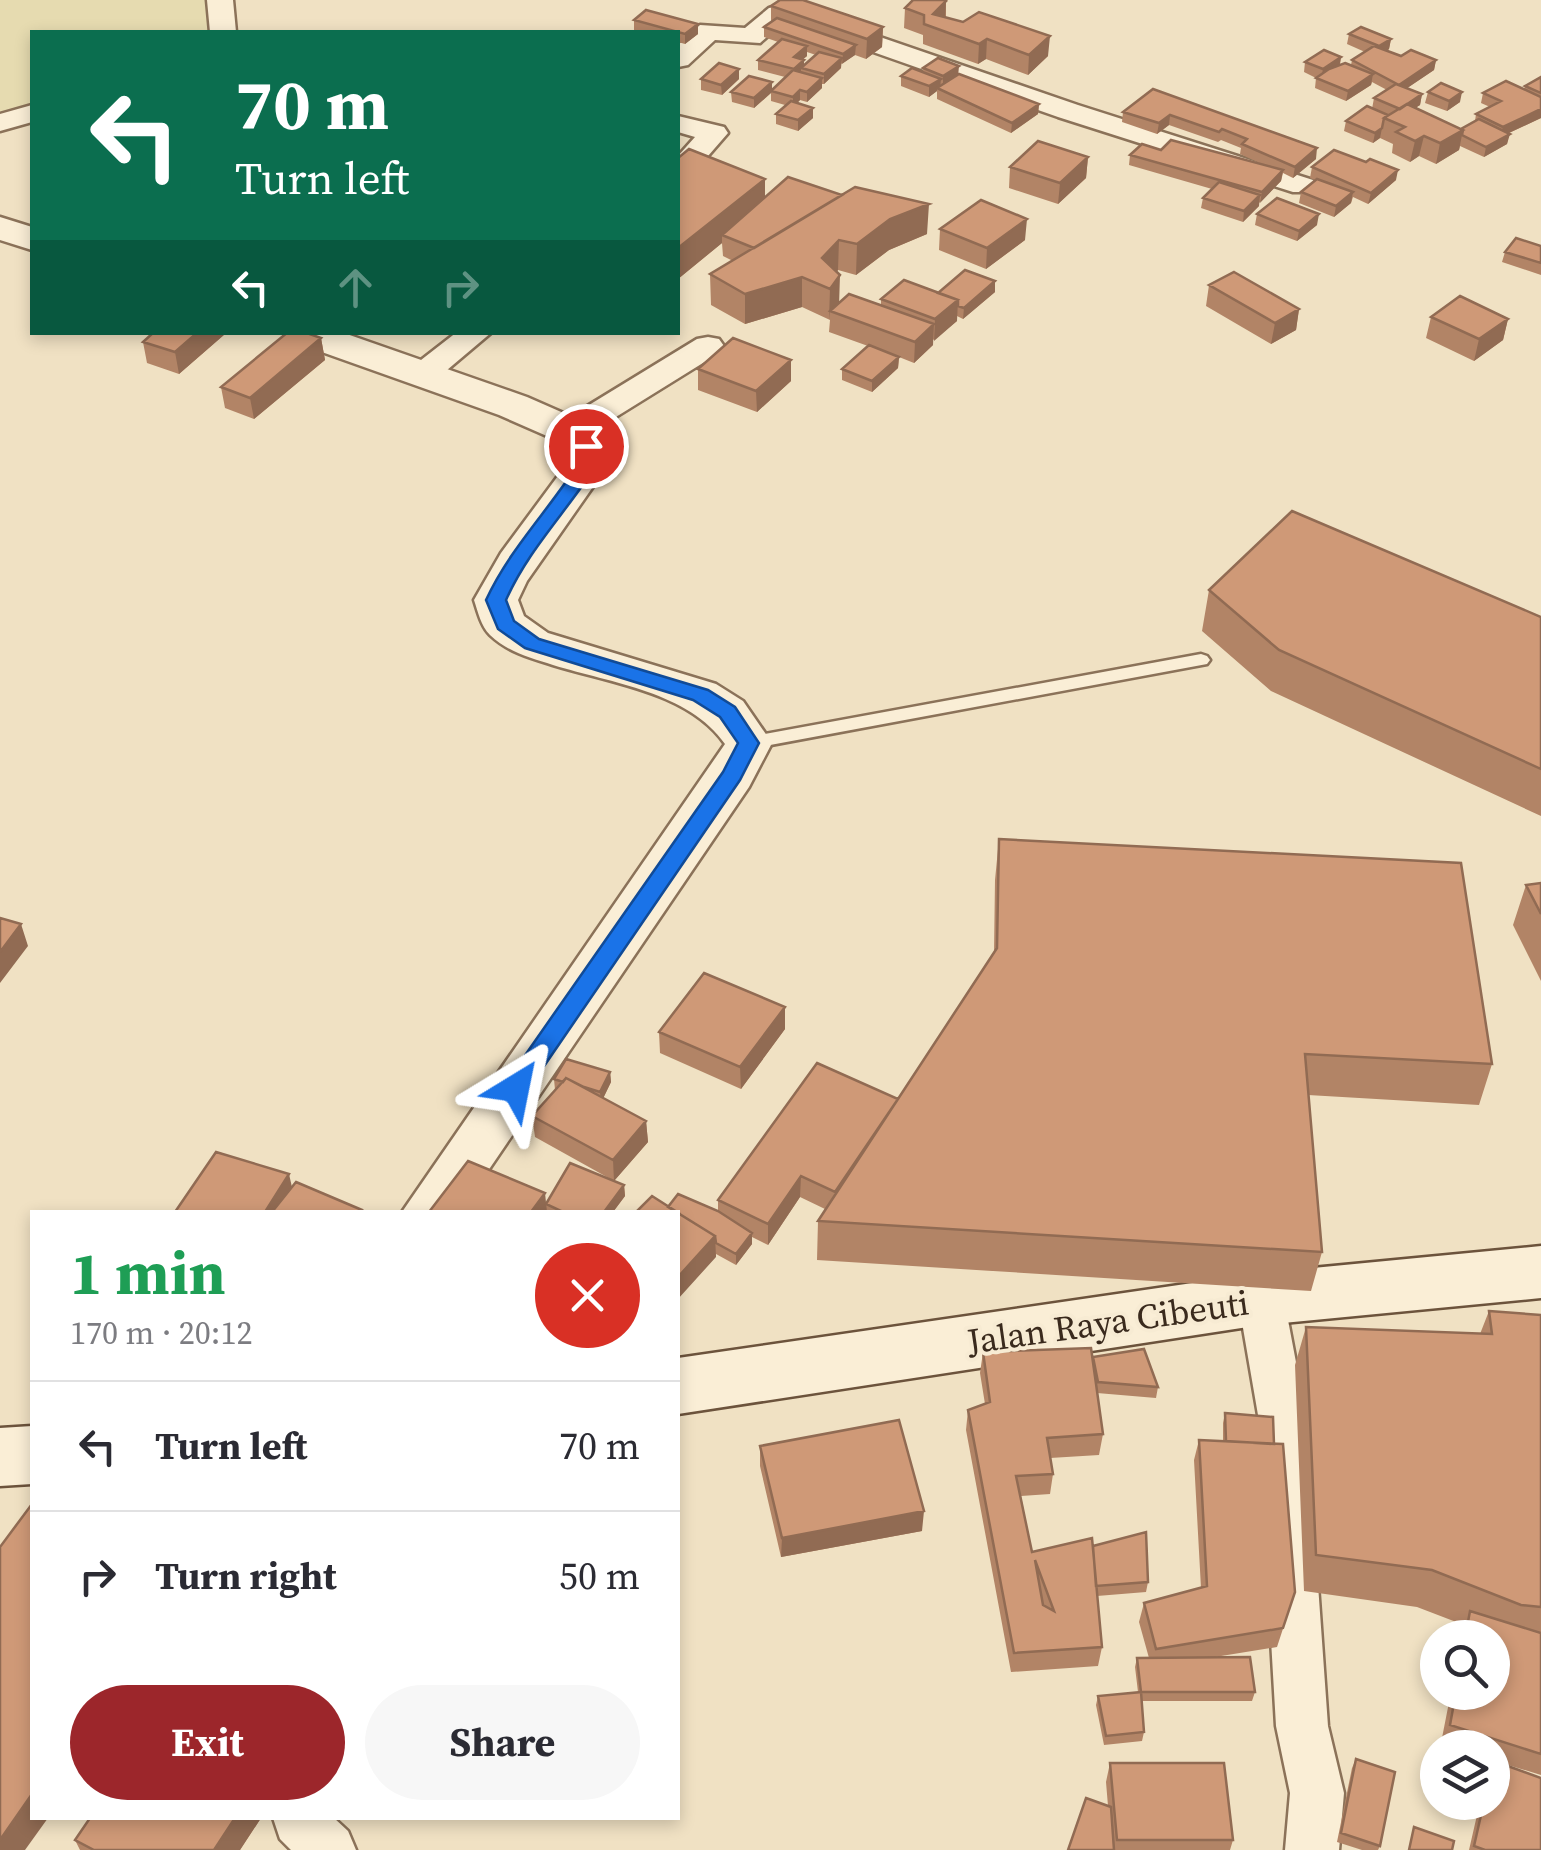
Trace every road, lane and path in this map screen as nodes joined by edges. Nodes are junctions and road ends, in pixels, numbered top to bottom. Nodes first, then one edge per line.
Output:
1 (220, 0) edge
2 (223, 30) edge
3 (680, 57) edge
4 (30, 114) edge
5 (0, 123) edge
6 (680, 124) edge
7 (680, 171) edge
8 (1304, 186) edge
9 (0, 228) edge
10 (30, 238) edge
11 (311, 335) edge
12 (473, 335) edge
13 (708, 346) dead end
14 (422, 374) junction
15 (570, 431) junction
16 (1201, 660) dead end
17 (749, 743) junction
18 (431, 1210) edge
19 (1541, 1272) edge
20 (1260, 1299) junction
21 (680, 1386) edge
22 (30, 1455) edge
23 (0, 1457) edge
24 (1312, 1850) edge

1 - 2 street
3 - 8 street
4 - 5 street
6 - 7 street
9 - 10 street
11 - 14 street
12 - 14 street
13 - 15 street
14 - 15 street
15 - 17 street
16 - 17 lane
17 - 18 street
19 - 20 main road, Jalan Raya Cibeuti
20 - 21 main road, Jalan Raya Cibeuti
20 - 24 street
22 - 23 main road

